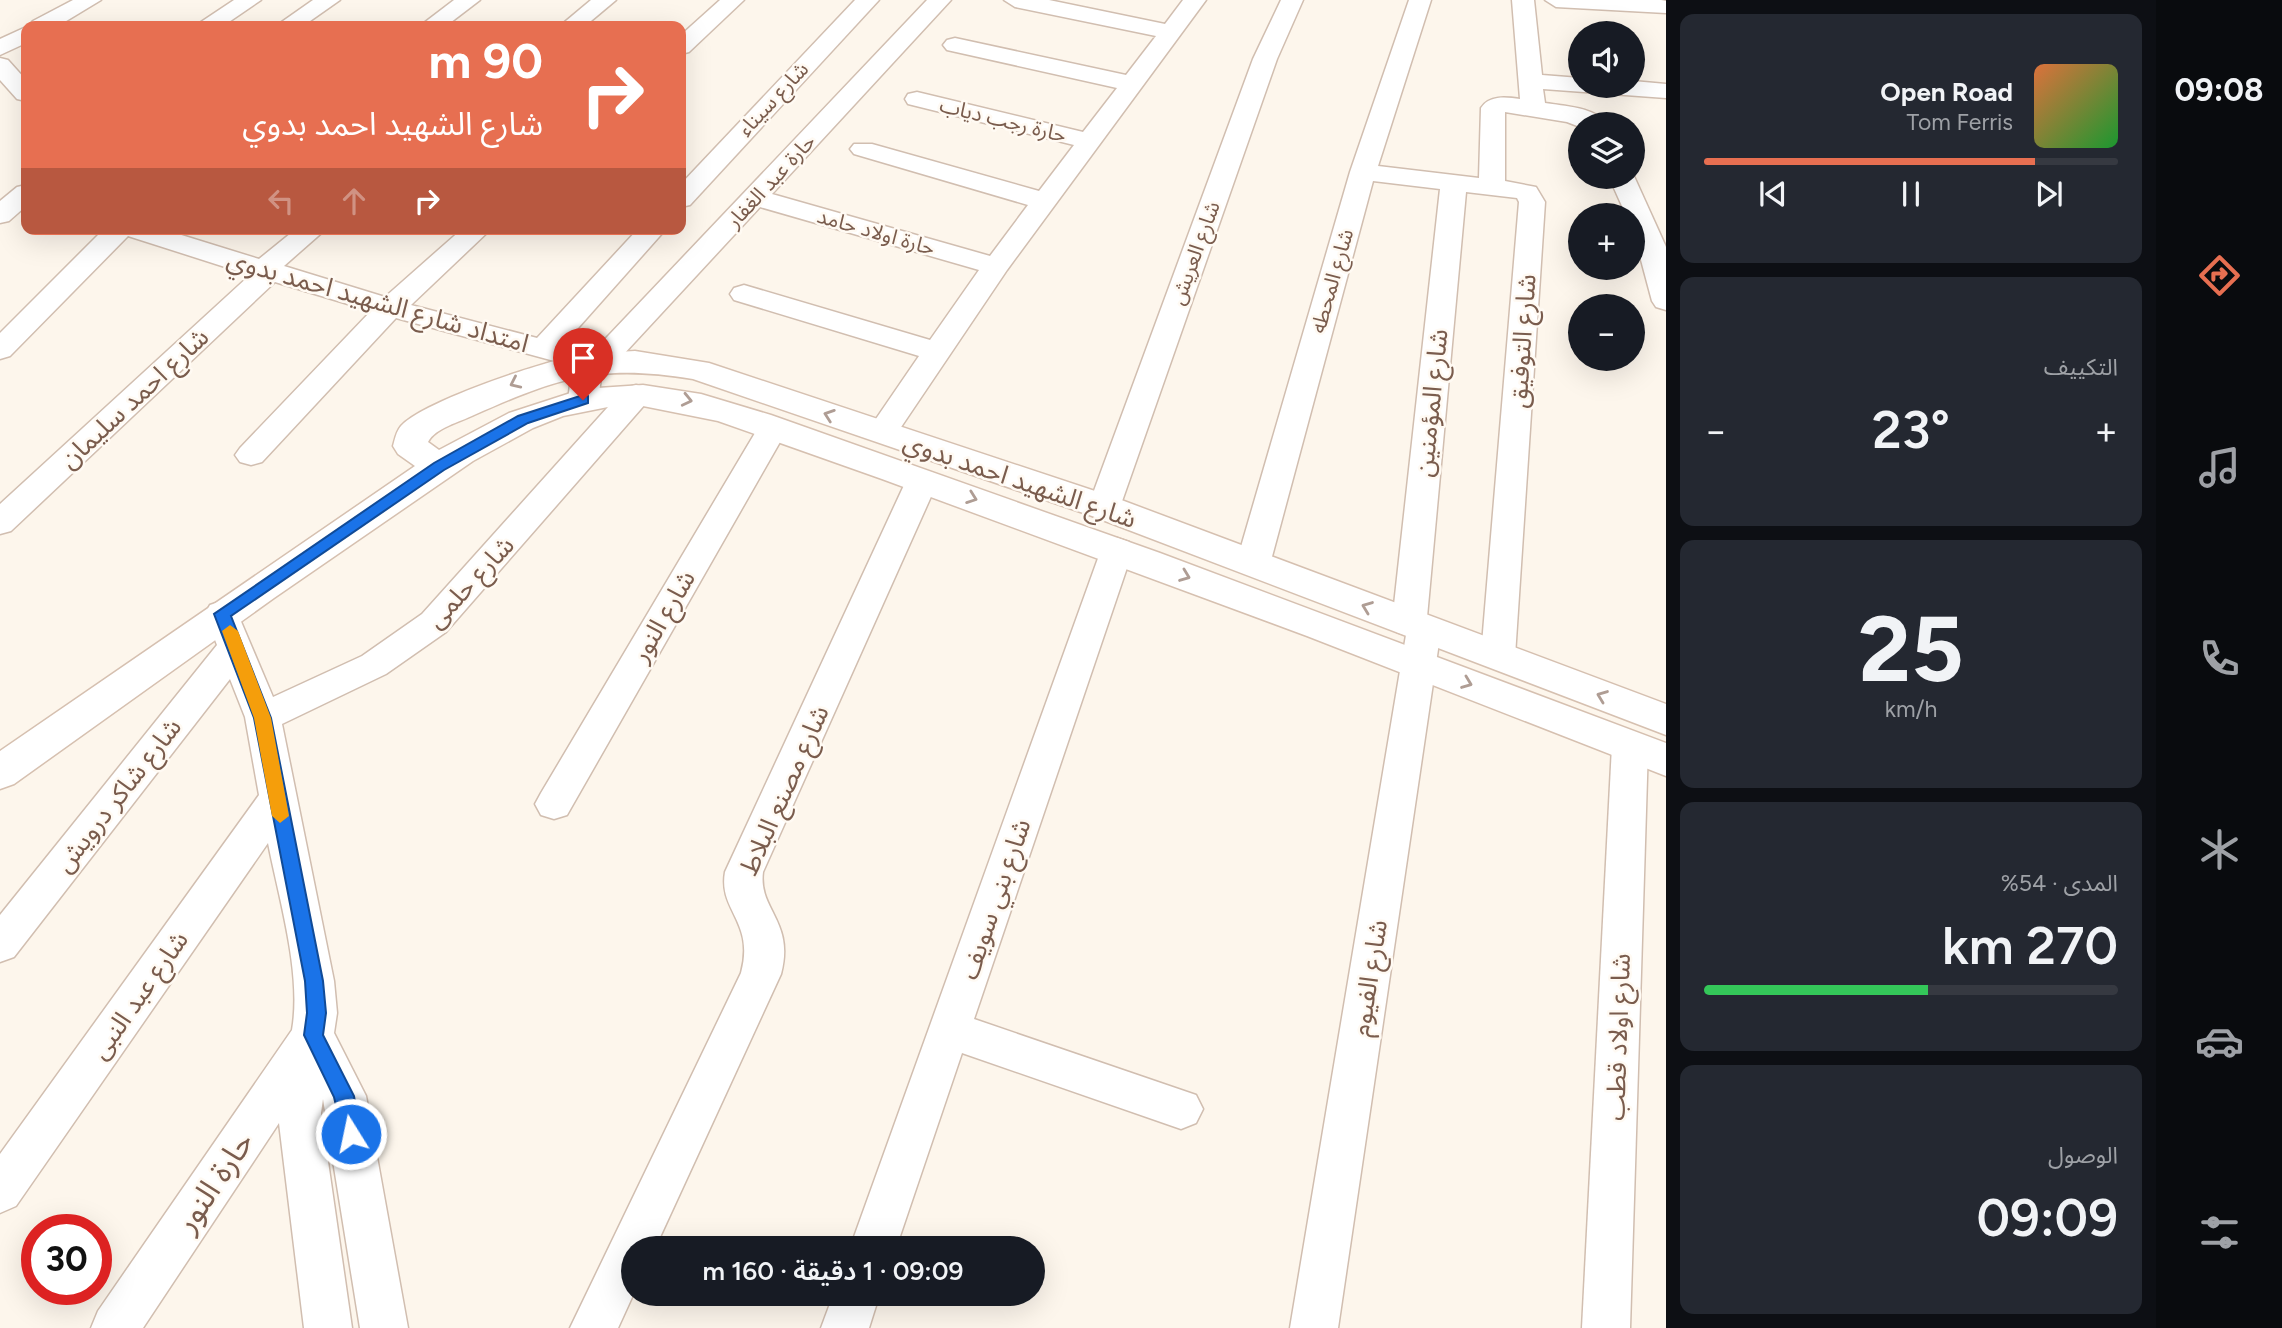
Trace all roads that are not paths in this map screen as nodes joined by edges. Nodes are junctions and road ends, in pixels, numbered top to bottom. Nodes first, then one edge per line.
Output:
1 (90, 0) edge
2 (250, 0) edge
3 (329, 0) edge
4 (469, 0) edge
5 (605, 0) edge
6 (733, 0) edge
7 (868, 0) edge
8 (940, 0) edge
9 (1015, 0) edge
10 (1195, 0) edge
11 (1292, 0) edge
12 (1420, 0) edge
13 (1522, 0) edge
14 (1556, 0) edge
15 (1661, 8) edge
16 (50, 21) edge
17 (215, 21) edge
18 (295, 21) edge
19 (438, 21) edge
20 (578, 21) edge
21 (1172, 32) junction
22 (21, 37) edge
23 (686, 42) edge
24 (955, 45) dead end
25 (0, 48) edge
26 (1530, 81) junction
27 (1132, 84) junction
28 (1568, 84) edge
29 (1645, 90) edge
30 (1666, 91) edge
31 (917, 99) dead end
32 (1532, 109) junction
33 (1568, 114) edge
34 (1090, 141) junction
35 (863, 149) dead end
36 (1363, 172) junction
37 (1454, 183) junction
38 (1493, 187) junction
39 (1628, 189) edge
40 (686, 194) edge
41 (21, 197) edge
42 (755, 198) junction
43 (1045, 201) junction
44 (0, 215) edge
45 (128, 235) edge
46 (150, 235) edge
47 (306, 235) edge
48 (471, 235) edge
49 (648, 235) edge
50 (996, 266) junction
51 (265, 272) junction
52 (744, 295) dead end
53 (1666, 301) edge
54 (390, 308) junction
55 (544, 348) junction
56 (0, 350) edge
57 (935, 351) junction
58 (593, 363) junction
59 (636, 395) junction
60 (583, 400) junction
61 (773, 428) junction
62 (882, 432) junction
63 (251, 456) dead end
64 (439, 467) junction
65 (922, 481) junction
66 (1104, 508) junction
67 (0, 523) edge
68 (1117, 550) junction
69 (1253, 564) junction
70 (229, 630) junction
71 (1417, 639) junction
72 (1498, 656) junction
73 (263, 718) junction
74 (1666, 720) edge
75 (1648, 753) edge
76 (0, 773) edge
77 (277, 800) junction
78 (554, 804) dead end
79 (0, 945) edge
80 (949, 1030) junction
81 (313, 1035) junction
82 (1181, 1109) dead end
83 (0, 1191) edge
84 (877, 1236) edge
85 (853, 1306) edge
86 (116, 1328) edge
87 (328, 1328) edge
88 (384, 1328) edge
89 (594, 1328) edge
90 (845, 1328) edge
91 (1314, 1328) edge
92 (1606, 1328) edge

1 - 16 street
2 - 17 street
3 - 18 street
4 - 19 street
5 - 20 street
6 - 23 street
7 - 40 street, شارع سيناء
8 - 42 street, حارة عبد الغفار
9 - 21 street
10 - 21 street
11 - 66 street, شارع العريش
12 - 36 street, شارع المحطه
13 - 26 street
14 - 15 street
21 - 27 street
22 - 25 street
24 - 27 street
26 - 28 street
26 - 32 street
27 - 34 street
29 - 30 street
31 - 34 street, حارة رجب دياب
32 - 33 street
32 - 38 street
34 - 43 street
35 - 43 street
36 - 37 street, شارع التوفيق
36 - 69 street, شارع المحطه
37 - 38 street, شارع التوفيق
37 - 71 street, شارع المؤمنين
38 - 72 street, شارع التوفيق
39 - 53 street
41 - 44 street
42 - 50 street, حارة اولاد حامد
42 - 58 street, حارة عبد الغفار
43 - 50 street
45 - 56 street
46 - 51 street, امتداد شارع الشهيد احمد بدوي
47 - 51 street, شارع احمد سليمان
48 - 54 street
49 - 55 street
50 - 57 street
51 - 54 street, امتداد شارع الشهيد احمد بدوي
51 - 67 street, شارع احمد سليمان
52 - 57 street
54 - 55 street, امتداد شارع الشهيد احمد بدوي
54 - 63 street
55 - 58 street, امتداد شارع الشهيد احمد بدوي
57 - 62 street
58 - 60 street
62 -> 58 street, شارع الشهيد احمد بدوي
58 -> 64 street, شارع الشهيد احمد بدوي
59 - 60 street, شارع الشهيد احمد بدوي
59 -> 61 street, شارع الشهيد احمد بدوي
59 - 73 street, شارع حلمى
60 - 64 street, شارع الشهيد احمد بدوي
61 - 65 street, شارع الشهيد احمد بدوي
61 - 78 street, شارع النور
62 - 66 street, شارع الشهيد احمد بدوي
64 - 70 street, شارع الشهيد احمد بدوي
65 -> 68 street, شارع الشهيد احمد بدوي
65 - 89 street, شارع مصنع البلاط
66 - 69 street, شارع الشهيد احمد بدوي
68 -> 71 street, شارع الشهيد احمد بدوي
68 - 80 street, شارع بني سويف
71 -> 69 street, شارع الشهيد احمد بدوي
70 - 73 street
70 - 76 street, شارع الشهيد احمد بدوي
70 - 79 street, شارع شاكر درويش
71 - 72 street, شارع الشهيد احمد بدوي
71 -> 75 street, شارع الشهيد احمد بدوي
71 - 91 street, شارع الفيوم
74 -> 72 street, شارع الشهيد احمد بدوي
73 - 77 street
75 - 92 street, شارع اولاد قطب
77 - 81 street
77 - 83 street, شارع عبد النبى
80 - 82 street
80 - 84 street, شارع بني سويف
81 - 86 street, حارة النور
81 - 87 street
81 - 88 street
85 - 90 street

